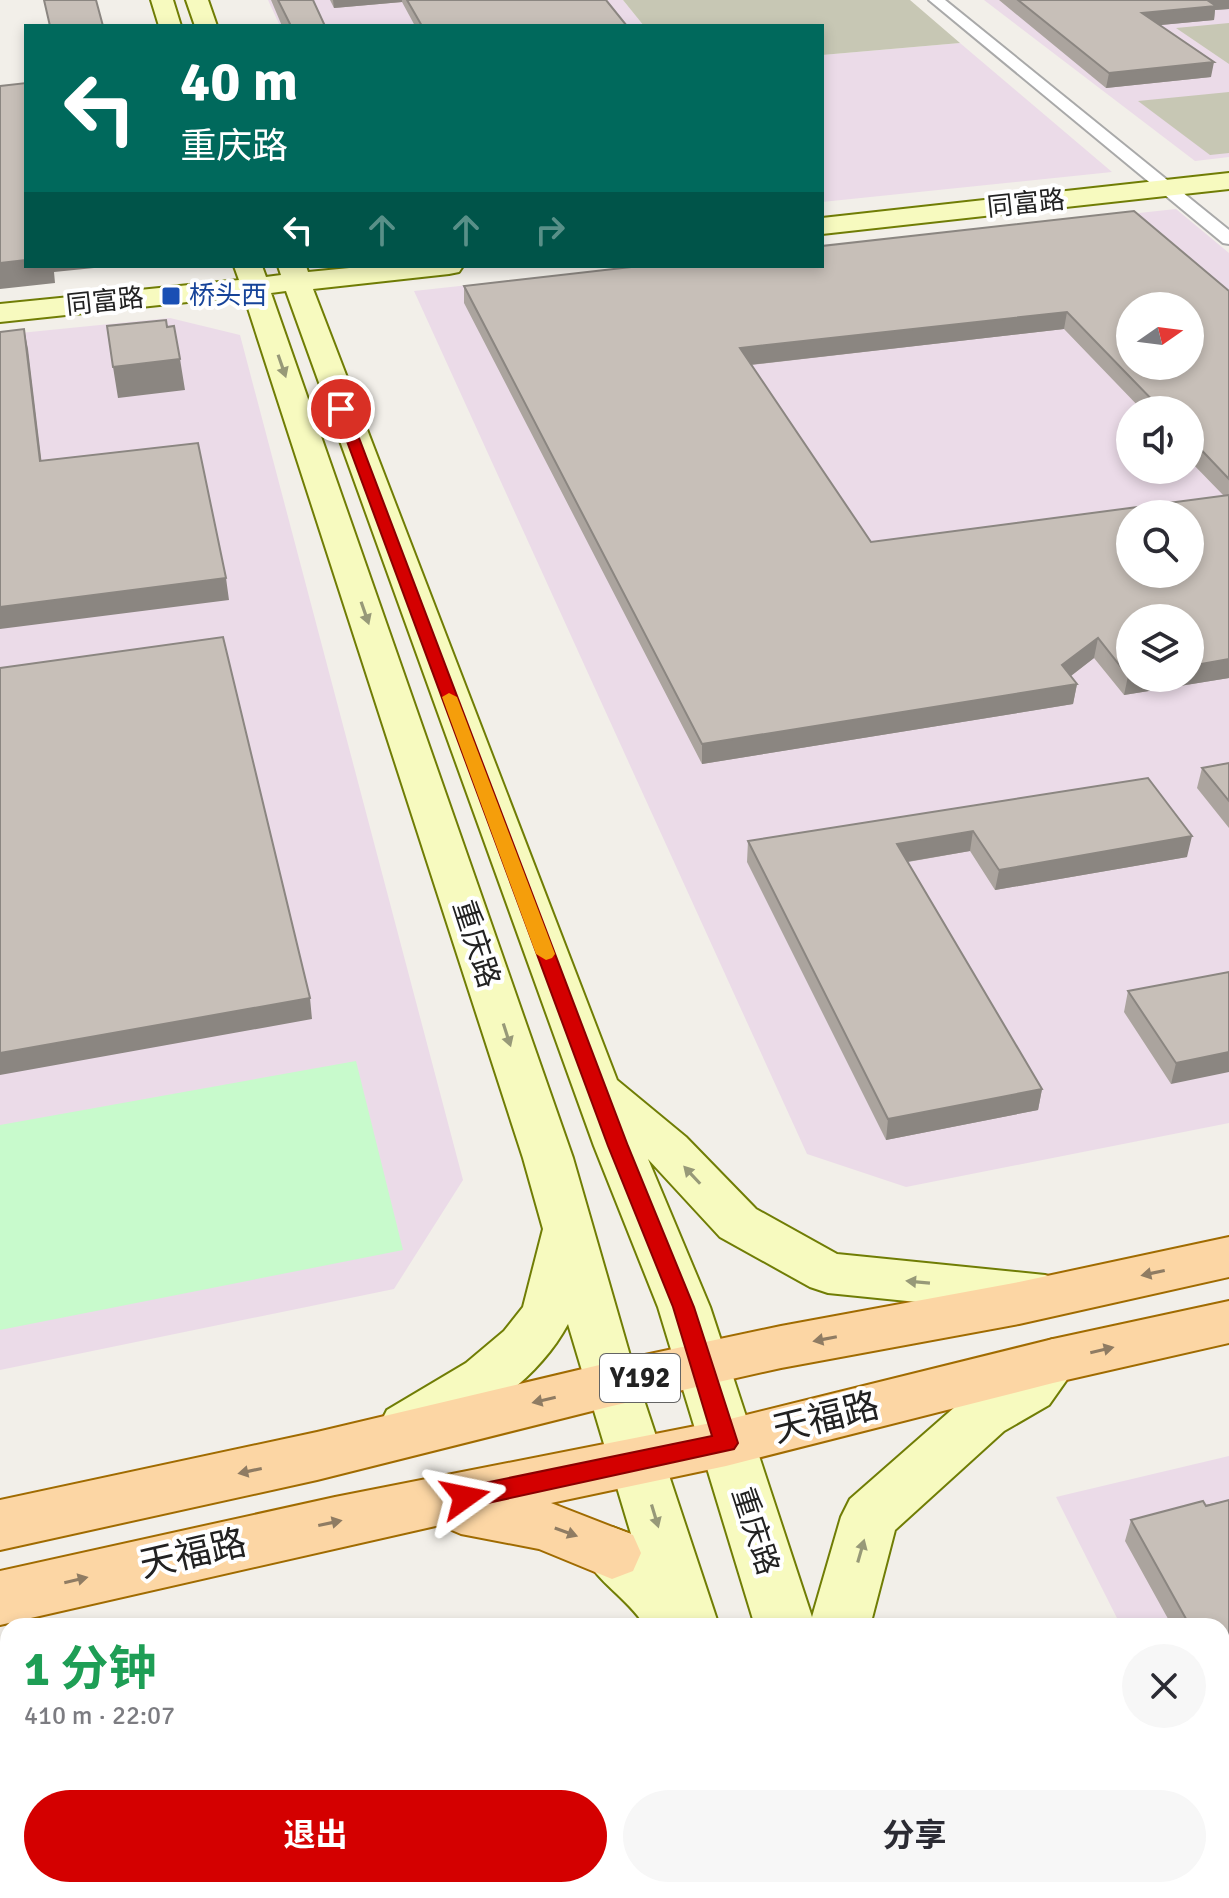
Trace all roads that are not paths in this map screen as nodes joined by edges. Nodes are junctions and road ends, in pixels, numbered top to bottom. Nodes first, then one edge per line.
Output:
1 (162, 0) edge
2 (197, 0) edge
3 (936, 0) edge
4 (169, 24) edge
5 (205, 24) edge
6 (1229, 173) edge
7 (1229, 181) edge
8 (1163, 184) junction
9 (824, 217) edge
10 (824, 226) edge
11 (1229, 239) edge
12 (208, 268) edge
13 (404, 268) edge
14 (381, 269) edge
15 (296, 274) edge
16 (251, 277) edge
17 (175, 291) junction
18 (0, 311) edge
19 (309, 323) junction
20 (269, 325) junction
21 (597, 1089) junction
22 (565, 1228) junction
23 (1229, 1257) edge
24 (1051, 1296) junction
25 (1229, 1322) edge
26 (1053, 1361) junction
27 (703, 1365) junction
28 (612, 1384) junction
29 (380, 1438) junction
30 (726, 1443) junction
31 (638, 1461) junction
32 (407, 1510) junction
33 (0, 1525) edge
34 (0, 1598) edge
35 (673, 1618) edge
36 (687, 1618) edge
37 (782, 1618) edge
38 (842, 1618) edge

1 - 4 main road
2 - 5 main road
3 - 8 street
6 - 8 main road, 同富路
7 - 8 main road, 同富路
8 - 9 main road, 同富路
8 - 10 main road, 同富路
8 - 11 street
12 - 17 main road
13 - 14 main road, 同富路
14 - 15 main road, 同富路
14 - 19 main road
15 - 16 main road, 同富路
15 - 19 main road, 重庆路
16 - 17 main road, 同富路
16 - 20 main road, 重庆路
17 - 18 main road, 同富路
17 - 20 main road
19 - 21 main road, 重庆路
20 -> 22 main road, 重庆路
24 -> 21 main road
21 - 27 main road, 重庆路
22 - 28 main road, 重庆路
22 - 29 main road, Y192
23 -> 24 main road, Y192
24 -> 27 main road, Y192
26 -> 25 main road, 天福路
26 - 30 main road, 天福路
38 -> 26 main road
27 - 28 main road, Y192
27 - 30 main road, 重庆路
28 -> 29 main road, Y192
28 - 31 main road, 重庆路
29 -> 33 main road, Y192
30 - 31 main road, 天福路
30 - 37 main road, 重庆路
31 - 32 main road, 天福路
31 -> 36 main road, 重庆路
34 -> 32 main road, 天福路
32 -> 35 main road

